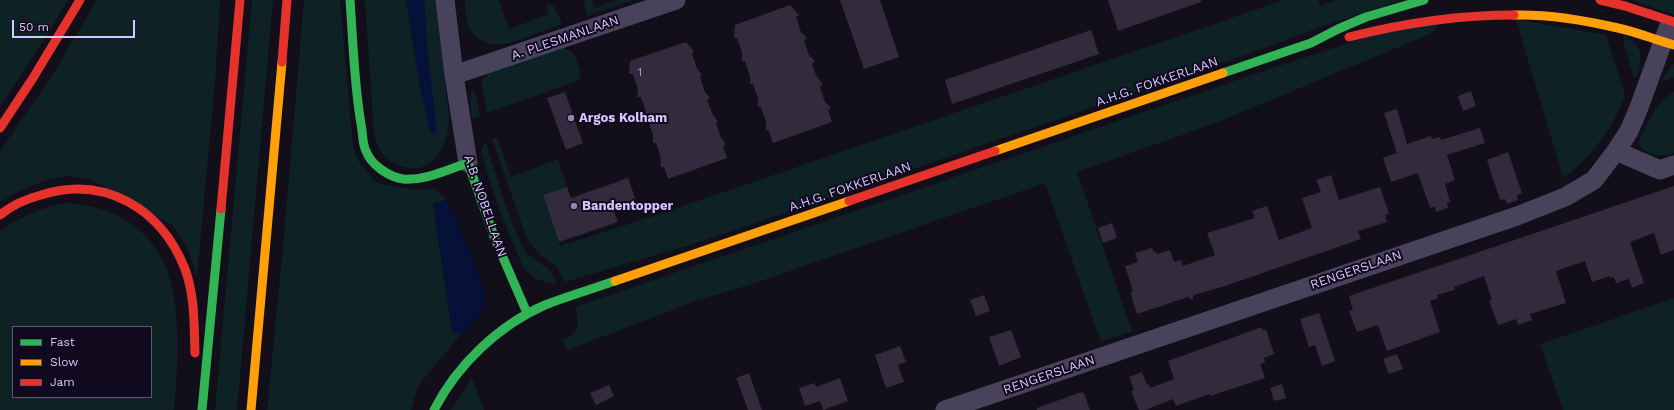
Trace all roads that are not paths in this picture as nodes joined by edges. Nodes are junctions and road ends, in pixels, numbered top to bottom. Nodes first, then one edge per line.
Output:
1 (80, 0) edge
2 (240, 0) edge
3 (287, 0) edge
4 (350, 0) edge
5 (445, 0) edge
6 (676, 0) edge
7 (1424, 0) edge
8 (1600, 0) edge
9 (1673, 21) edge
10 (1311, 43) junction
11 (1668, 43) edge
12 (454, 75) junction
13 (0, 128) edge
14 (1616, 151) junction
15 (468, 163) junction
16 (1674, 165) edge
17 (0, 215) edge
18 (527, 313) junction
19 (195, 365) dead end
20 (196, 380) dead end
21 (196, 410) edge
22 (202, 410) edge
23 (251, 410) edge
24 (434, 410) edge
25 (945, 410) edge

1 - 13 main road
2 - 22 main road
3 - 23 main road
4 - 15 main road
5 - 12 street, A.B. NOBELLAAN
6 - 12 street, A. PLESMANLAAN
7 - 10 main road, A.H.G. FOKKERLAAN
8 - 9 main road
9 - 11 street, RENGERSLAAN
10 - 11 main road, A.H.G. FOKKERLAAN
10 - 18 main road, A.H.G. FOKKERLAAN
11 - 14 street, RENGERSLAAN
12 - 15 street, A.B. NOBELLAAN
14 - 16 street
14 - 25 street, RENGERSLAAN
15 - 18 main road, A.B. NOBELLAAN
17 - 19 main road
18 - 24 main road, A.H.G. FOKKERLAAN
20 - 21 main road

